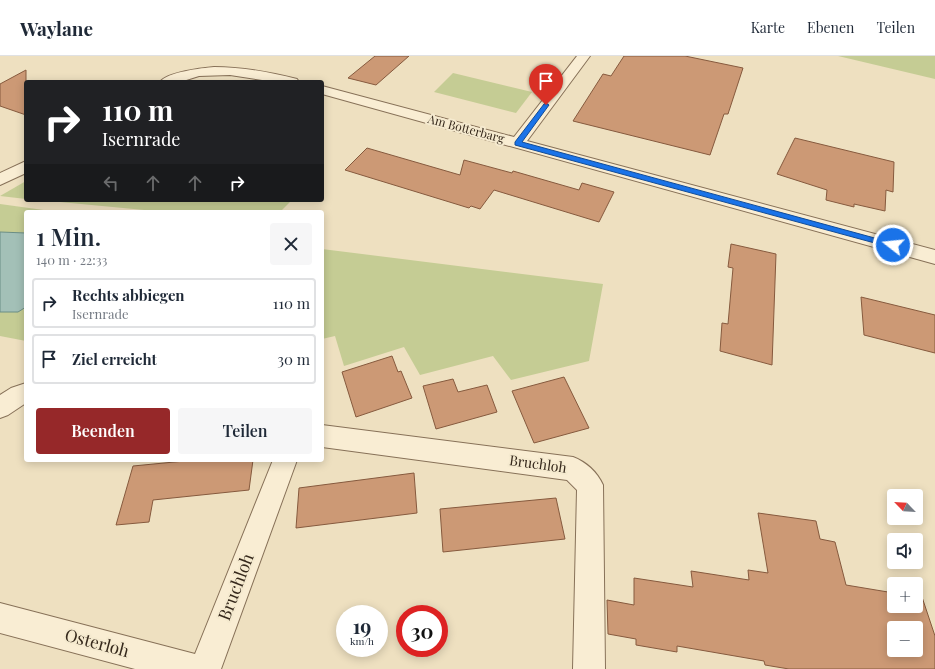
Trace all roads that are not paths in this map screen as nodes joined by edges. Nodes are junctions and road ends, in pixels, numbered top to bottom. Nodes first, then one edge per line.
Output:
1 (584, 56) edge
2 (173, 80) edge
3 (283, 80) edge
4 (324, 91) edge
5 (518, 143) junction
6 (24, 167) edge
7 (0, 180) edge
8 (935, 257) edge
9 (24, 394) edge
10 (0, 408) edge
11 (324, 436) edge
12 (284, 462) edge
13 (0, 618) edge
14 (193, 669) edge
15 (205, 669) edge
16 (589, 669) edge

1 - 5 street
2 - 3 street
4 - 5 street, Am Botterbarg
5 - 8 street, Am Botterbarg
6 - 7 street
9 - 10 street
11 - 16 street, Bruchloh
12 - 15 street, Bruchloh
13 - 14 street, Osterloh

